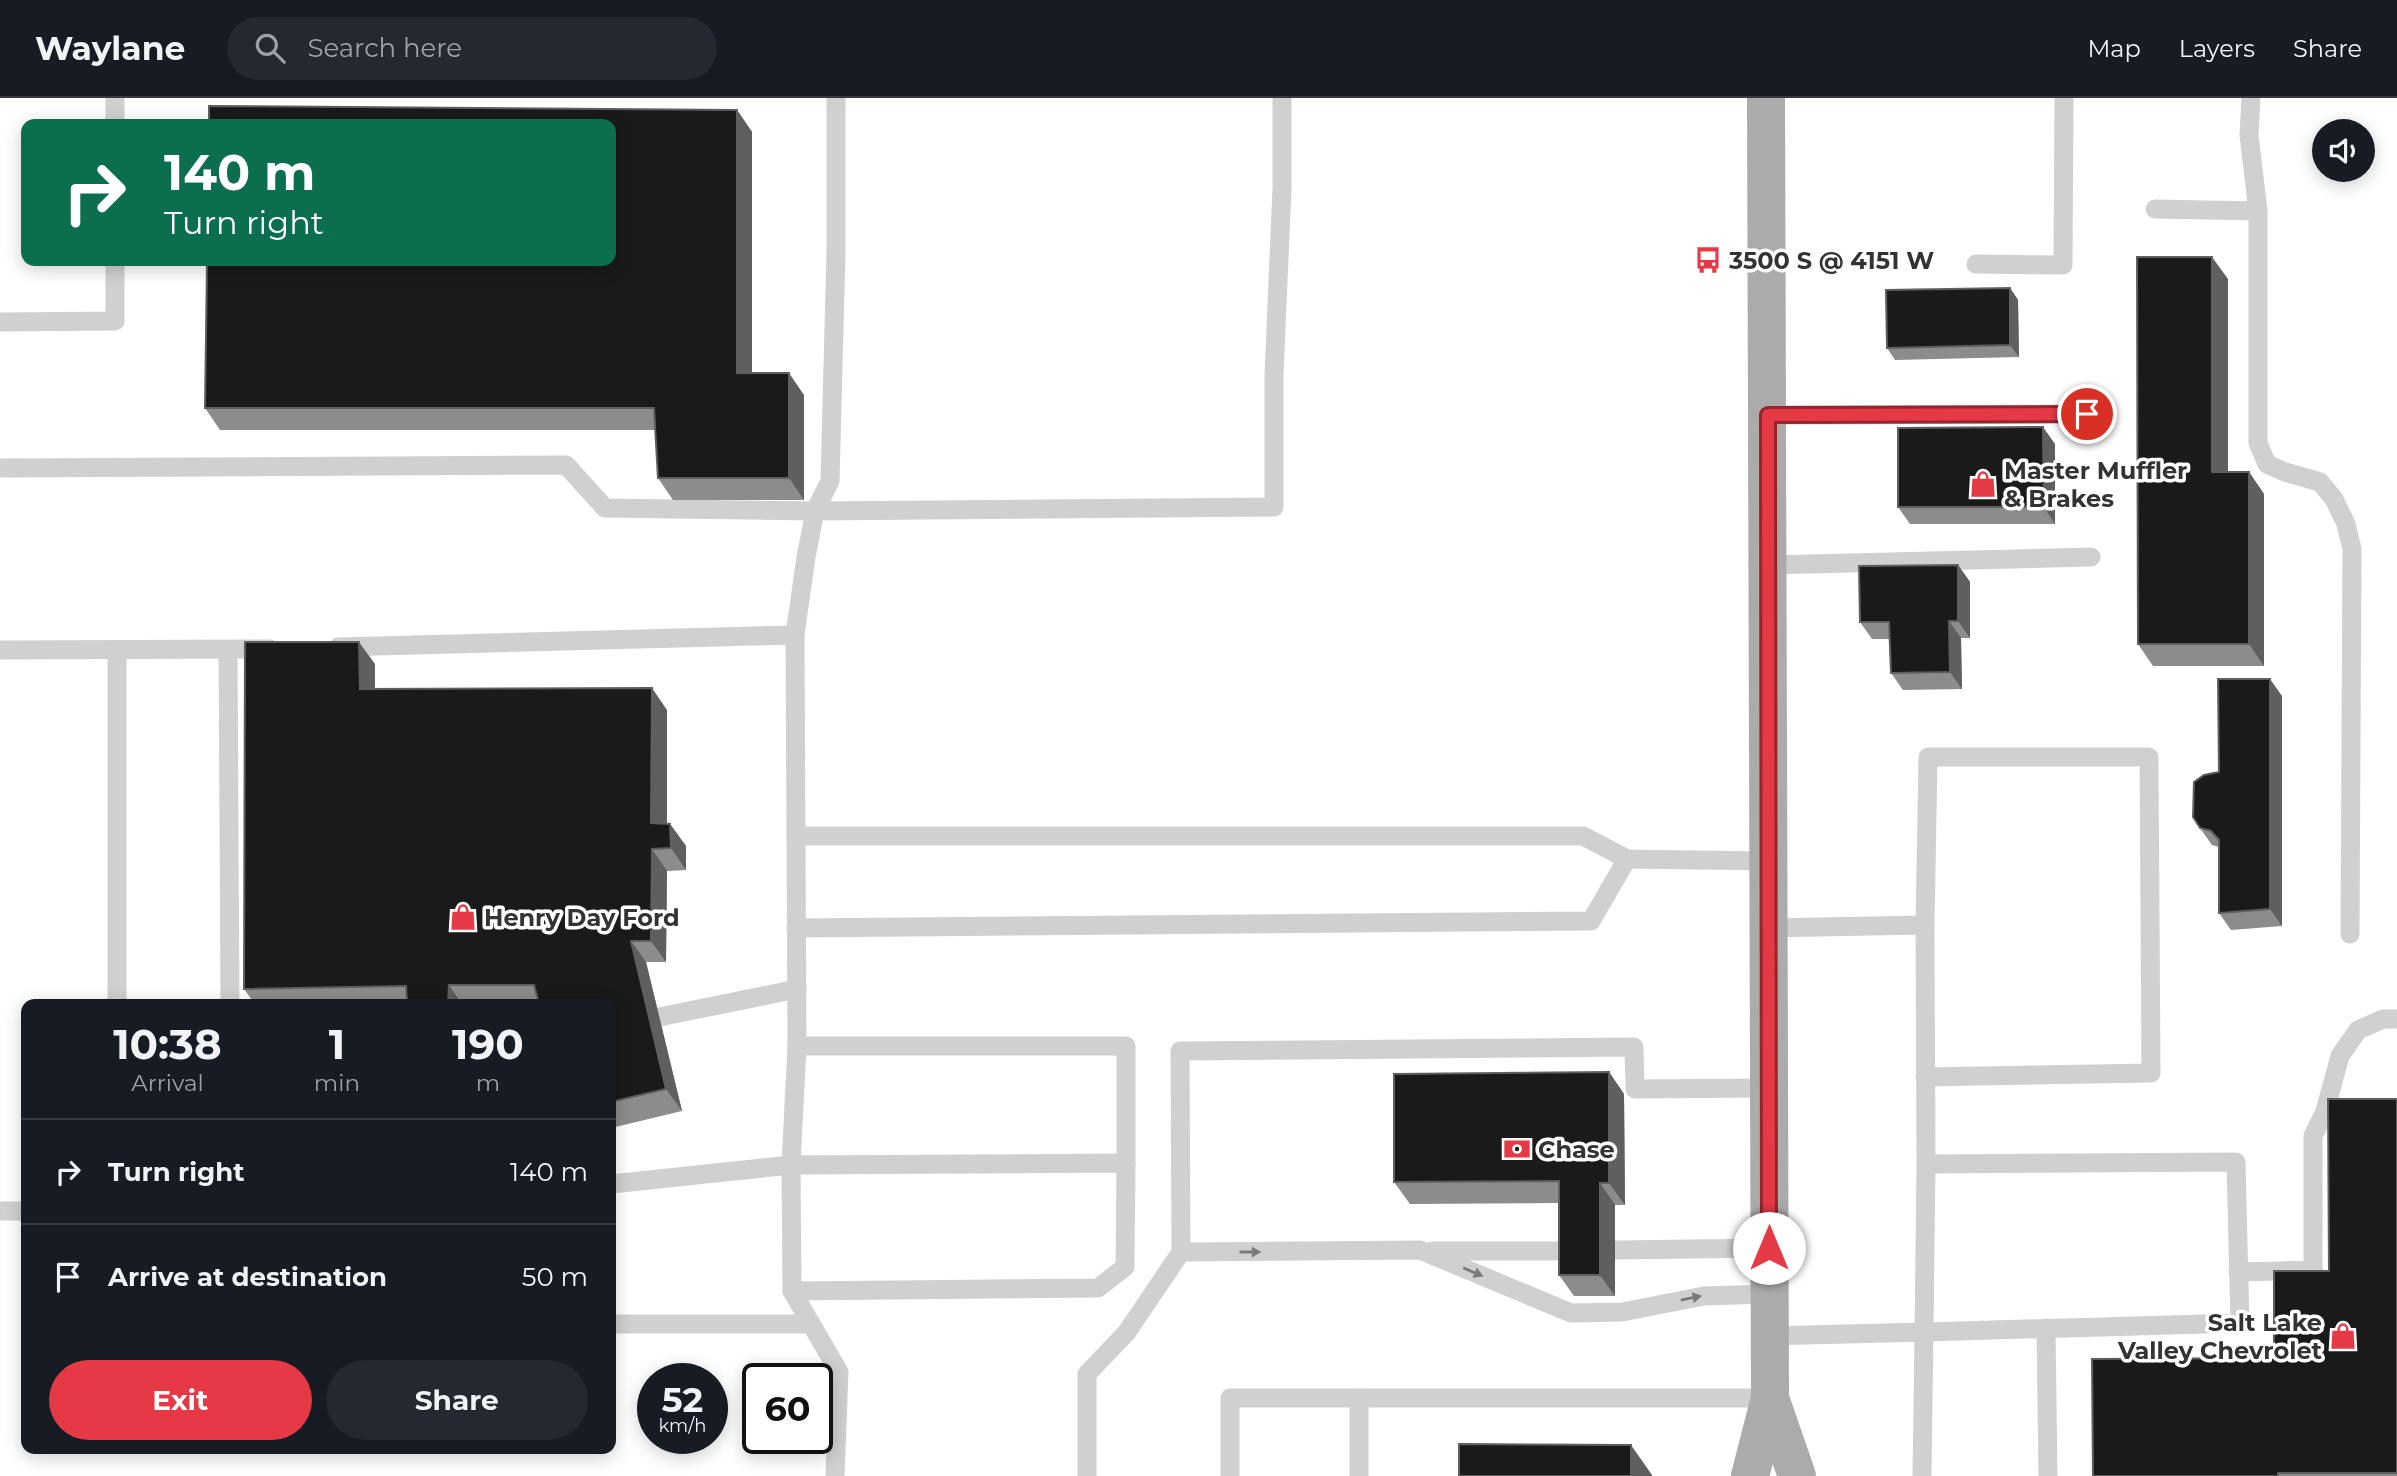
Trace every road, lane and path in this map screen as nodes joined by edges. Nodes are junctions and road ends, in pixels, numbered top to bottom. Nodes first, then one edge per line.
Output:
1 (115, 98) edge
2 (836, 98) edge
3 (1282, 98) edge
4 (1766, 98) edge
5 (2064, 98) edge
6 (2251, 98) edge
7 (115, 119) edge
8 (2155, 209) dead end
9 (2259, 211) junction
10 (1976, 264) dead end
11 (115, 266) edge
12 (0, 322) edge
13 (2087, 414) dead end
14 (1768, 415) junction
15 (0, 468) edge
16 (816, 511) junction
17 (2091, 557) dead end
18 (1768, 565) junction
19 (795, 635) junction
20 (325, 647) edge
21 (283, 648) edge
22 (0, 650) edge
23 (117, 650) junction
24 (228, 650) junction
25 (796, 836) junction
26 (1628, 859) junction
27 (1768, 862) junction
28 (1925, 925) junction
29 (796, 928) junction
30 (1769, 928) junction
31 (2350, 934) dead end
32 (797, 989) junction
33 (117, 999) edge
34 (230, 999) edge
35 (659, 1017) dead end
36 (2397, 1019) edge
37 (797, 1046) junction
38 (1925, 1077) junction
39 (1769, 1088) junction
40 (1126, 1163) junction
41 (1926, 1164) junction
42 (791, 1165) junction
43 (616, 1183) edge
44 (0, 1211) edge
45 (21, 1211) edge
46 (1769, 1248) junction
47 (1615, 1250) dead end
48 (1420, 1251) junction
49 (1574, 1251) edge
50 (1181, 1252) junction
51 (2238, 1272) junction
52 (792, 1291) junction
53 (1769, 1294) junction
54 (616, 1324) edge
55 (811, 1324) junction
56 (2046, 1328) junction
57 (1924, 1332) junction
58 (1769, 1336) junction
59 (1359, 1398) junction
60 (1770, 1398) junction
61 (835, 1476) edge
62 (1087, 1476) edge
63 (1230, 1476) edge
64 (1359, 1476) edge
65 (1750, 1476) edge
66 (1797, 1476) edge
67 (1922, 1476) edge
68 (2048, 1476) edge

1 - 7 lane
2 - 16 lane
3 - 16 lane
4 - 14 main road
5 - 10 lane
6 - 9 lane
8 - 9 lane
9 - 31 lane
11 - 12 lane
13 - 14 lane
14 - 18 main road
15 - 16 lane
16 - 19 lane
17 - 18 lane
18 - 27 main road
19 - 20 lane
19 - 25 lane
21 - 24 lane
22 - 23 lane
23 - 24 lane
23 - 33 lane
24 - 34 lane
25 - 26 lane
25 - 29 lane
26 - 27 lane
26 - 29 lane
27 - 30 main road
28 - 30 lane
28 - 38 lane
28 - 38 lane
29 - 32 lane
30 - 39 main road
32 - 35 lane
32 - 37 lane
36 - 51 lane
37 - 40 lane
37 - 42 lane
38 - 41 lane
39 - 46 main road
39 - 50 lane
40 - 42 lane
40 - 52 lane
41 - 51 lane
41 - 57 lane
42 - 43 lane
42 - 52 lane
44 - 45 lane
46 - 47 lane
46 - 53 main road
48 - 49 lane
50 -> 48 lane
48 -> 53 lane
50 - 62 lane
51 - 56 lane
52 - 55 lane
53 - 58 main road
54 - 55 lane
55 - 61 lane
56 - 57 lane
56 - 68 lane
57 - 58 lane
57 - 67 lane
58 - 60 main road
59 - 60 lane
59 - 63 lane
59 - 64 lane
60 - 65 main road
60 - 66 main road

